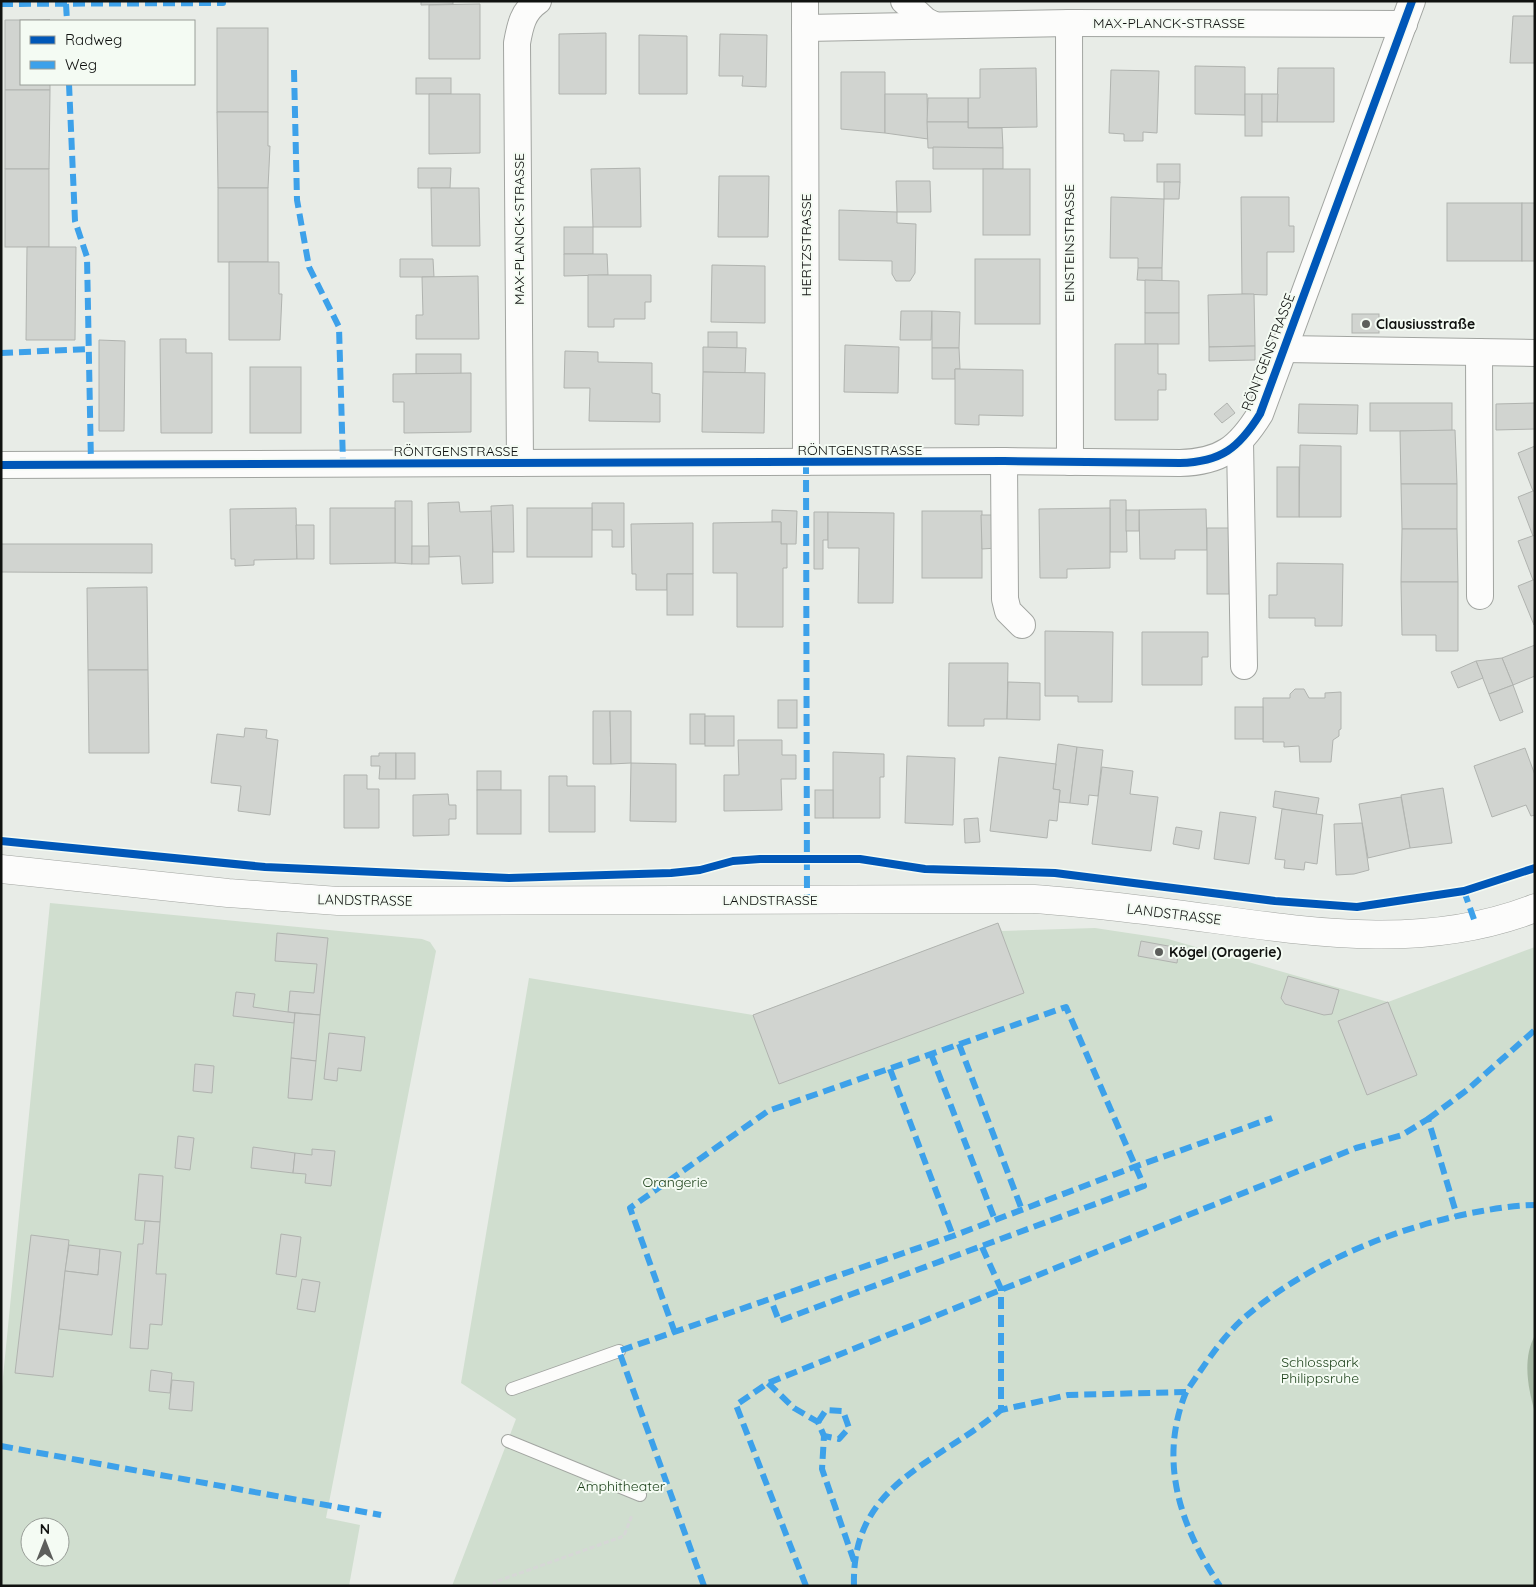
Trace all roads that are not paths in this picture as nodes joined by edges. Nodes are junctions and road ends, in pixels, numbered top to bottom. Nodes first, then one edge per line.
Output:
1 (538, 1) edge
2 (805, 1) edge
3 (904, 1) edge
4 (1408, 13) edge
5 (934, 24) junction
6 (1069, 24) junction
7 (805, 28) junction
8 (1283, 349) junction
9 (1479, 352) junction
10 (1535, 353) edge
11 (1240, 442) junction
12 (1004, 461) junction
13 (806, 462) junction
14 (1070, 462) junction
15 (520, 463) junction
16 (1, 465) edge
17 (1480, 596) dead end
18 (1022, 625) dead end
19 (1244, 666) dead end
20 (1, 869) edge
21 (1535, 908) edge
22 (618, 1351) dead end
23 (512, 1389) dead end
24 (508, 1440) dead end
25 (640, 1495) road end

1 - 15 street, MAX-PLANCK-STRASSE
2 - 7 street
3 - 5 street
4 - 6 street, MAX-PLANCK-STRASSE
4 - 8 street, RÖNTGENSTRASSE
5 - 6 street, MAX-PLANCK-STRASSE
5 - 7 street, MAX-PLANCK-STRASSE
6 - 14 street, EINSTEINSTRASSE
7 - 13 street, HERTZSTRASSE
8 - 9 street
8 - 11 street, RÖNTGENSTRASSE
9 - 10 street
9 - 17 street
11 - 14 street, RÖNTGENSTRASSE
11 - 19 street
12 - 13 street, RÖNTGENSTRASSE
12 - 14 street, RÖNTGENSTRASSE
12 - 18 street
13 - 15 street, RÖNTGENSTRASSE
15 - 16 street, RÖNTGENSTRASSE
20 - 21 main road, LANDSTRASSE
22 - 23 lane
24 - 25 lane

